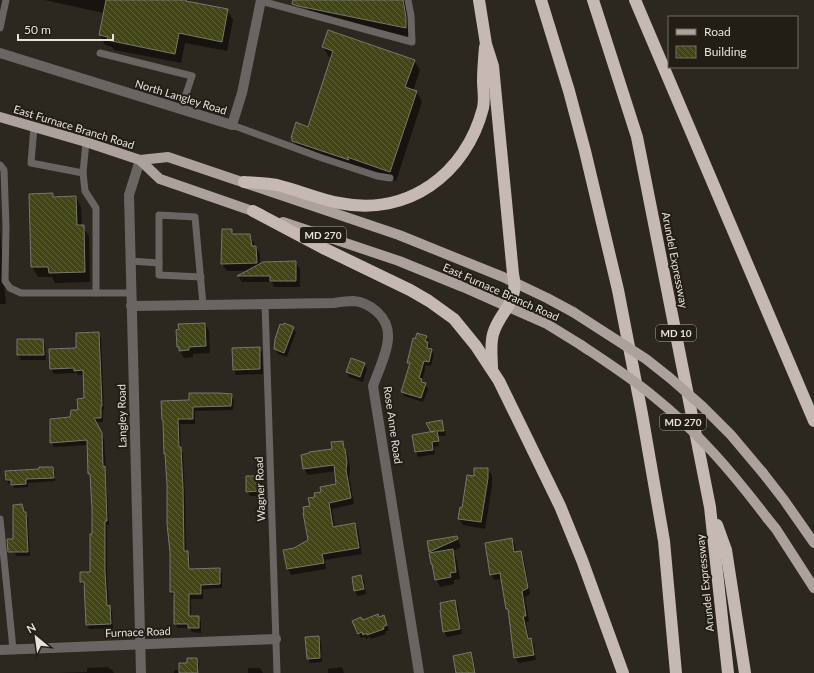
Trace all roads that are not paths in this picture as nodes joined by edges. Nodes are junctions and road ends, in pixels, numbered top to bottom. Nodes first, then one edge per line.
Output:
1 (6, 0) edge
2 (408, 0) edge
3 (480, 0) edge
4 (541, 0) edge
5 (593, 0) edge
6 (635, 0) edge
7 (261, 1) edge
8 (282, 3) edge
9 (0, 28) edge
10 (486, 44) junction
11 (0, 53) edge
12 (100, 53) dead end
13 (181, 109) junction
14 (0, 117) edge
15 (232, 125) junction
16 (34, 126) junction
17 (86, 142) junction
18 (140, 160) junction
19 (0, 165) edge
20 (83, 173) junction
21 (390, 178) dead end
22 (244, 182) junction
23 (253, 211) junction
24 (130, 261) junction
25 (159, 263) junction
26 (200, 277) junction
27 (515, 283) junction
28 (96, 293) junction
29 (131, 294) junction
30 (265, 304) junction
31 (203, 305) junction
32 (131, 306) junction
33 (509, 307) junction
34 (492, 369) junction
35 (814, 421) edge
36 (710, 507) junction
37 (0, 519) edge
38 (814, 543) edge
39 (814, 588) edge
40 (276, 639) junction
41 (140, 644) junction
42 (13, 649) junction
43 (0, 650) edge
44 (141, 673) edge
45 (277, 673) edge
46 (419, 673) edge
47 (623, 673) edge
48 (676, 673) edge
49 (728, 673) edge
50 (745, 673) edge

1 - 9 lane
2 - 8 lane
3 - 10 highway
4 - 48 highway
5 - 36 highway, Arundel Expressway / MD 10
6 - 35 highway
7 - 8 lane
7 - 15 street, North Langley Road
10 - 22 highway
10 - 27 highway
11 - 13 street, North Langley Road
12 - 13 lane
13 - 15 street, North Langley Road
14 - 16 main road, East Furnace Branch Road / MD 270
15 - 21 lane
16 - 17 main road, East Furnace Branch Road / MD 270
16 - 20 lane
17 - 18 main road, East Furnace Branch Road / MD 270
17 - 20 lane
18 - 22 main road, East Furnace Branch Road / MD 270
18 - 23 main road, East Furnace Branch Road / MD 270
18 - 24 street, Langley Road
19 - 28 lane
20 - 28 lane
22 - 27 main road, East Furnace Branch Road / MD 270
23 - 33 main road, East Furnace Branch Road / MD 270
23 - 34 highway
24 - 25 lane
24 - 29 street, Langley Road
25 - 26 lane
25 - 26 lane
26 - 31 lane
27 - 33 highway
27 - 38 main road, East Furnace Branch Road / MD 270, bridge
28 - 29 lane
29 - 32 street, Langley Road
30 - 31 street, Rose Anne Road
30 - 40 lane, Wagner Road
30 - 46 street, Rose Anne Road
31 - 32 street, Rose Anne Road
32 - 41 street, Langley Road
33 - 34 highway
33 - 39 main road, East Furnace Branch Road / MD 270, bridge
34 - 47 highway
36 - 49 highway, Arundel Expressway / MD 10
36 - 50 highway
37 - 42 lane
40 - 41 street, Furnace Road
40 - 45 lane, Wagner Road
41 - 42 street, Furnace Road
41 - 44 street, Langley Road
42 - 43 street, Furnace Road

